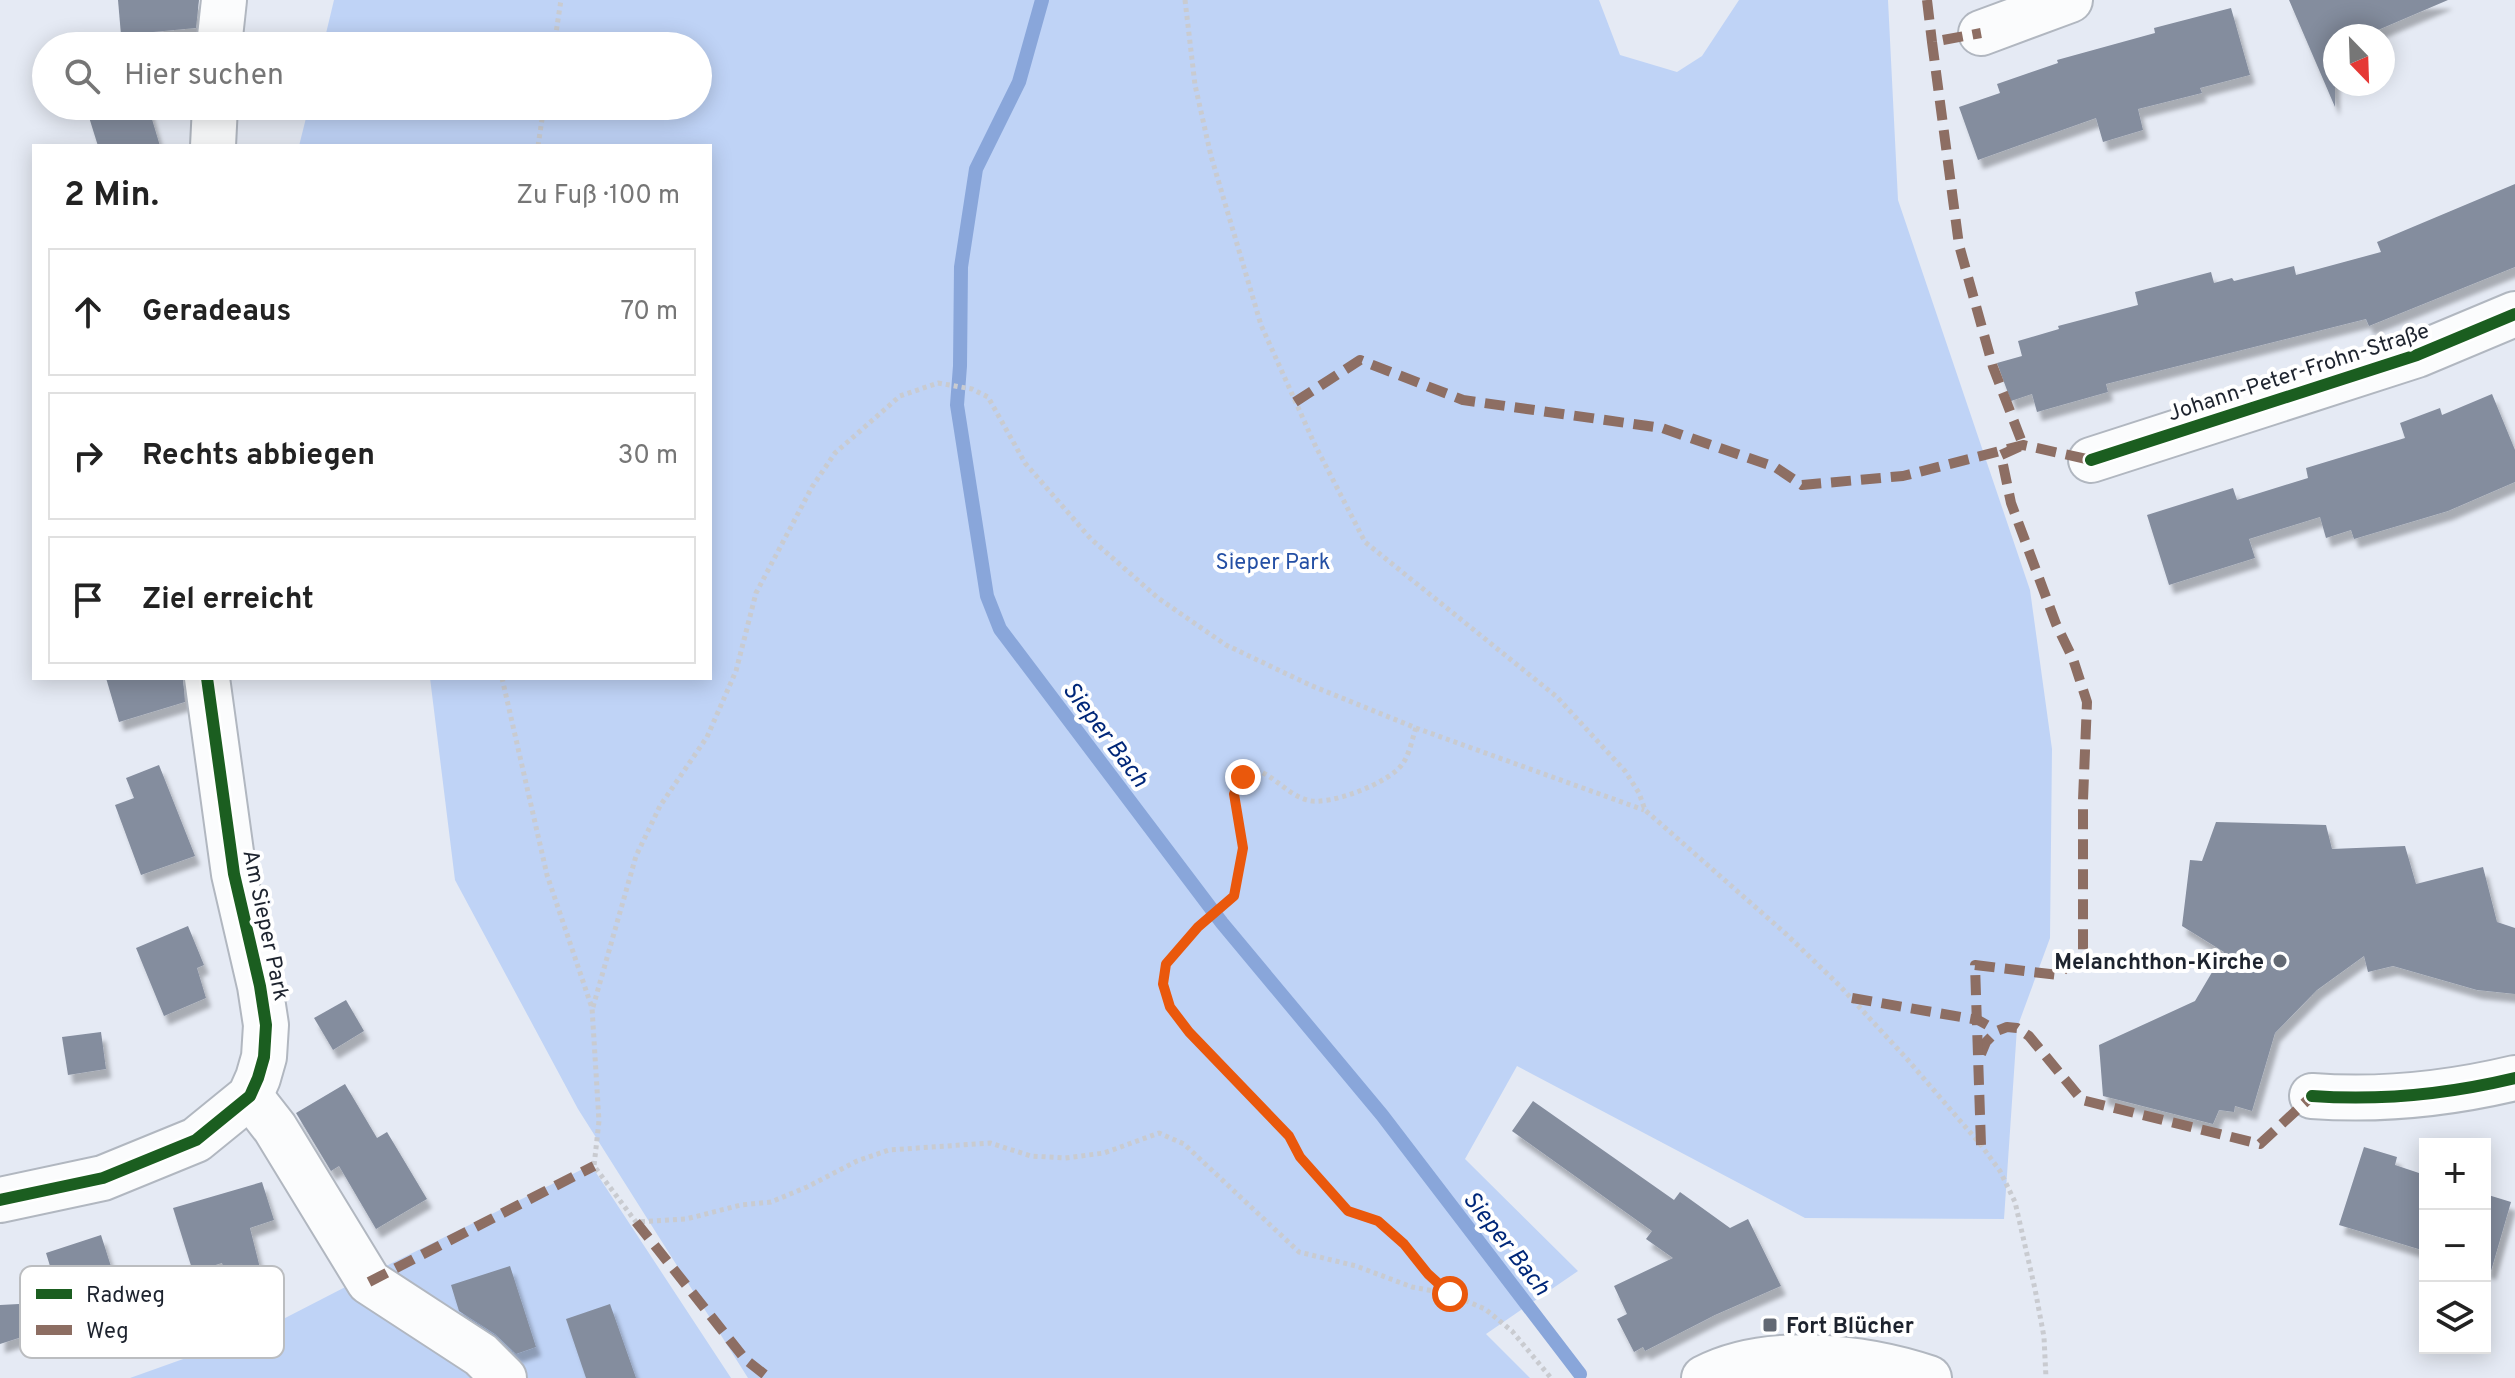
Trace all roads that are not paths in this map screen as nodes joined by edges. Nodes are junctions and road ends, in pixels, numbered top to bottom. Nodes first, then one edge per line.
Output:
1 (224, 0) edge
2 (2070, 0) edge
3 (221, 32) edge
4 (1981, 33) dead end
5 (214, 120) edge
6 (213, 144) edge
7 (2515, 314) edge
8 (2091, 460) dead end
9 (207, 680) edge
10 (2515, 1078) edge
11 (250, 1096) junction
12 (2312, 1096) dead end
13 (0, 1200) edge
14 (504, 1378) edge
15 (1704, 1378) edge
16 (1929, 1378) edge

1 - 3 street
2 - 4 street
5 - 6 street
7 - 8 street, Johann-Peter-Frohn-Straße
9 - 11 street, Am Sieper Park
10 - 12 street
11 - 13 street
11 - 14 street
15 - 16 street

